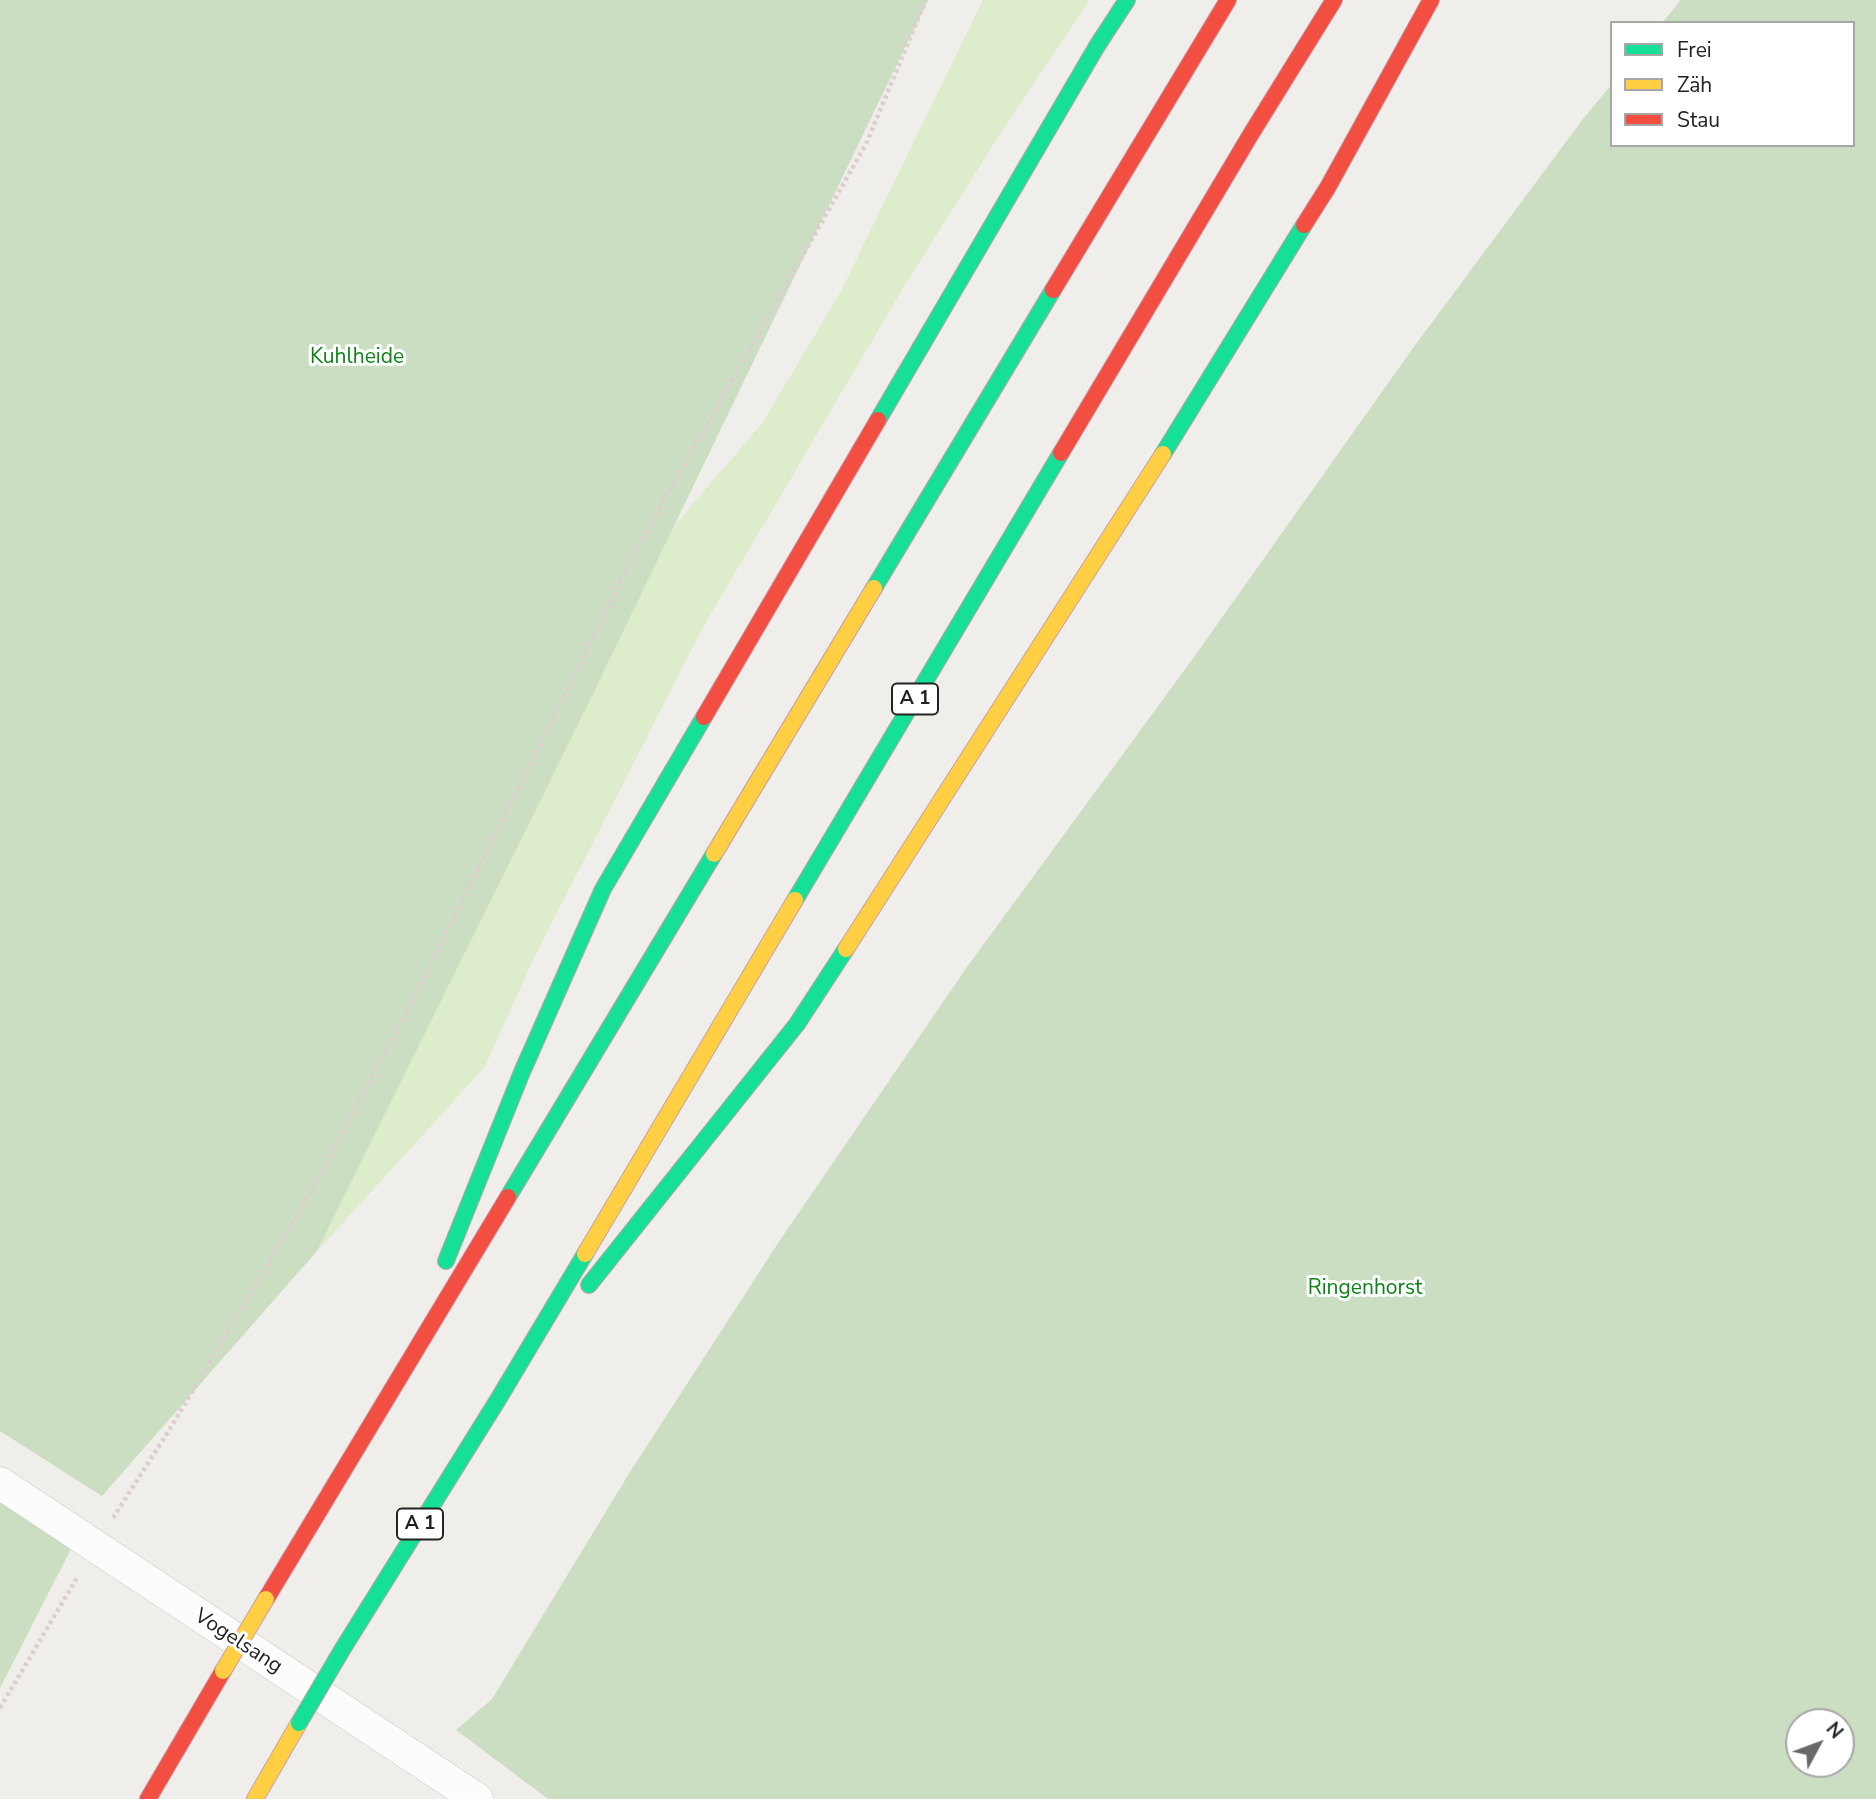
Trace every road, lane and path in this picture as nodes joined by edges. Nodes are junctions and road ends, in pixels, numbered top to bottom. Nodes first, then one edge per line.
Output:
1 (926, 0) edge
2 (1120, 0) edge
3 (1127, 0) edge
4 (1228, 0) edge
5 (1334, 0) edge
6 (1431, 0) edge
7 (1097, 46) junction
8 (1419, 55) dead end
9 (1328, 187) junction
10 (404, 1366) junction
11 (499, 1398) junction
12 (0, 1483) edge
13 (94, 1546) junction
14 (0, 1708) edge
15 (148, 1799) edge
16 (255, 1799) edge
17 (477, 1799) edge

1 - 13 path
2 - 7 highway
3 - 7 highway
4 - 10 highway
5 - 11 highway, A 1
6 - 9 highway
7 - 10 highway
8 - 9 highway
9 - 11 highway
10 - 15 highway, bridge
11 - 16 highway, A 1, bridge
12 - 13 street, Vogelsang
13 - 14 path
13 - 17 street, Vogelsang

